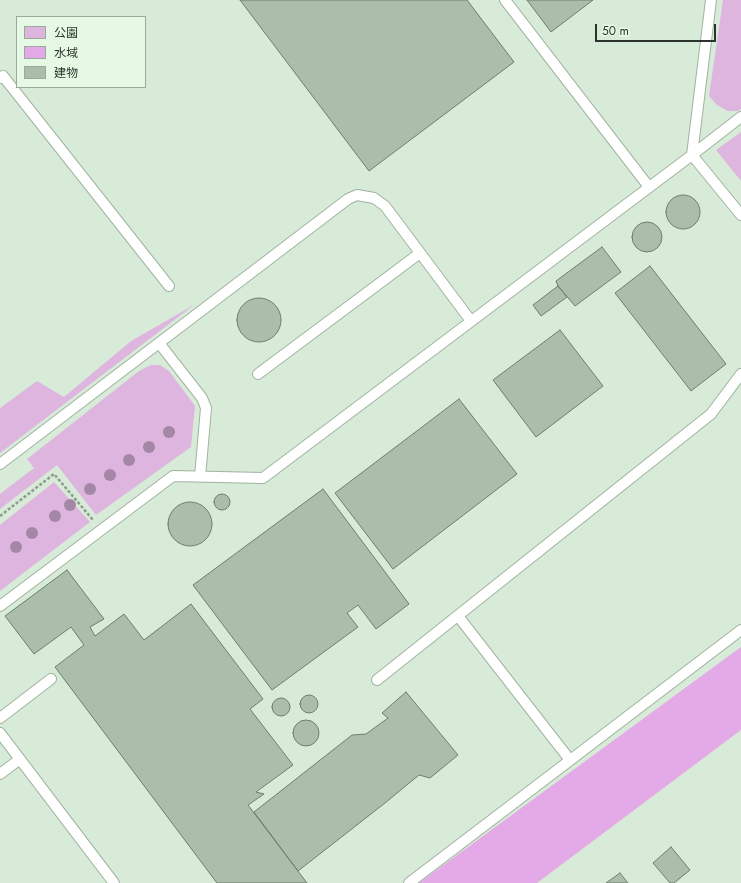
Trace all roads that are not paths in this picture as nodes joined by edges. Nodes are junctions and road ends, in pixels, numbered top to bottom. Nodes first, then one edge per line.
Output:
1 (505, 0) edge
2 (712, 0) edge
3 (0, 78) edge
4 (741, 117) edge
5 (692, 155) junction
6 (649, 187) junction
7 (741, 214) edge
8 (420, 253) junction
9 (168, 286) dead end
10 (470, 321) junction
11 (159, 343) junction
12 (258, 374) dead end
13 (741, 374) edge
14 (0, 464) edge
15 (200, 477) junction
16 (0, 606) edge
17 (458, 616) junction
18 (741, 630) edge
19 (51, 679) dead end
20 (377, 680) dead end
21 (0, 718) edge
22 (0, 733) edge
23 (20, 759) junction
24 (570, 760) junction
25 (0, 774) edge
26 (114, 883) edge
27 (409, 883) edge

1 - 6 lane
2 - 5 lane
3 - 9 lane
4 - 5 lane
5 - 6 lane
5 - 7 lane
6 - 10 lane
8 - 10 lane
8 - 11 lane
8 - 12 lane
10 - 15 lane
11 - 14 lane
11 - 15 lane
13 - 17 lane
15 - 16 lane
17 - 20 lane
17 - 24 lane
18 - 24 lane
19 - 21 lane
22 - 23 lane
23 - 25 lane
23 - 26 lane
24 - 27 lane

